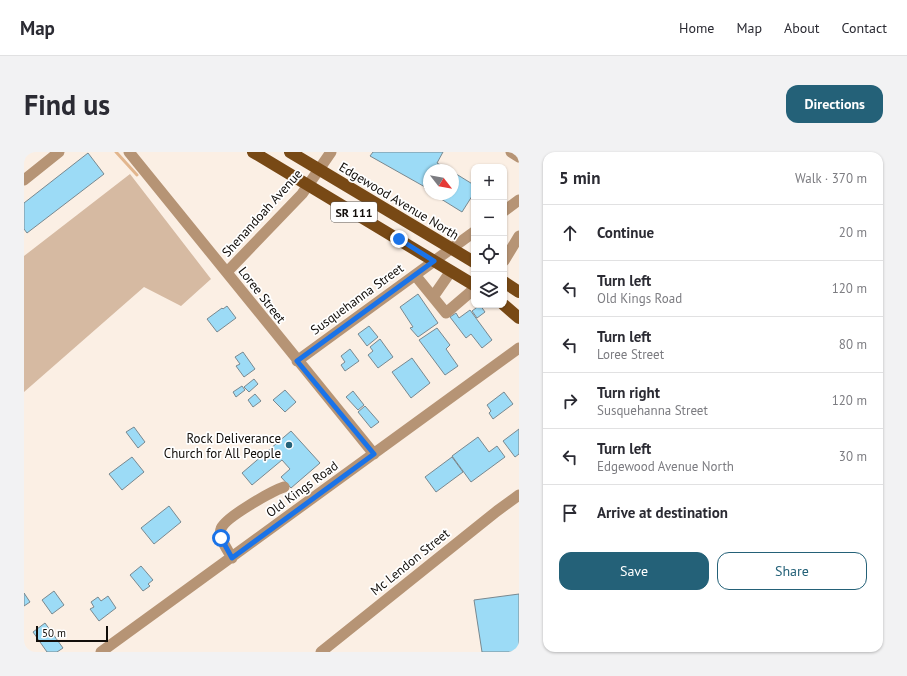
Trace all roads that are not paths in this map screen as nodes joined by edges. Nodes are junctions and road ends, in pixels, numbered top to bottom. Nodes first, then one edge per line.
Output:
1 (129, 152) edge
2 (253, 152) edge
3 (290, 152) edge
4 (331, 152) edge
5 (511, 152) edge
6 (53, 154) edge
7 (519, 156) edge
8 (320, 170) junction
9 (24, 180) edge
10 (308, 185) junction
11 (471, 234) edge
12 (519, 236) edge
13 (452, 248) junction
14 (507, 256) edge
15 (471, 260) edge
16 (434, 261) junction
17 (451, 271) junction
18 (227, 272) junction
19 (415, 275) junction
20 (471, 283) edge
21 (507, 284) edge
22 (471, 292) edge
23 (519, 292) edge
24 (433, 297) junction
25 (507, 308) edge
26 (519, 318) edge
27 (519, 348) edge
28 (297, 361) junction
29 (374, 454) junction
30 (284, 487) dead end
31 (519, 495) edge
32 (232, 558) junction
33 (105, 651) edge
34 (320, 652) edge

1 - 18 street, Loree Street
2 - 10 main road, SR 111
3 - 8 main road, Edgewood Avenue North / SR 111
4 - 8 street, Shenandoah Avenue
5 - 7 street
6 - 9 street
8 - 10 street, Shenandoah Avenue
8 - 13 main road, Edgewood Avenue North / SR 111
10 - 16 main road, SR 111
10 - 18 street, Shenandoah Avenue
11 - 13 street, Susquehanna Street
12 - 14 street
13 - 15 main road, Edgewood Avenue North / SR 111
13 - 16 street, Susquehanna Street
16 - 17 main road, SR 111
16 - 19 street, Susquehanna Street
17 - 20 main road, SR 111
17 - 24 street
18 - 28 street, Loree Street
19 - 24 street
19 - 28 street, Susquehanna Street
21 - 23 main road
22 - 24 street
25 - 26 main road
27 - 29 street, Old Kings Road
28 - 29 street, Loree Street
29 - 32 street, Old Kings Road
30 - 32 street
31 - 34 street, Mc Lendon Street
32 - 33 street, Old Kings Road

